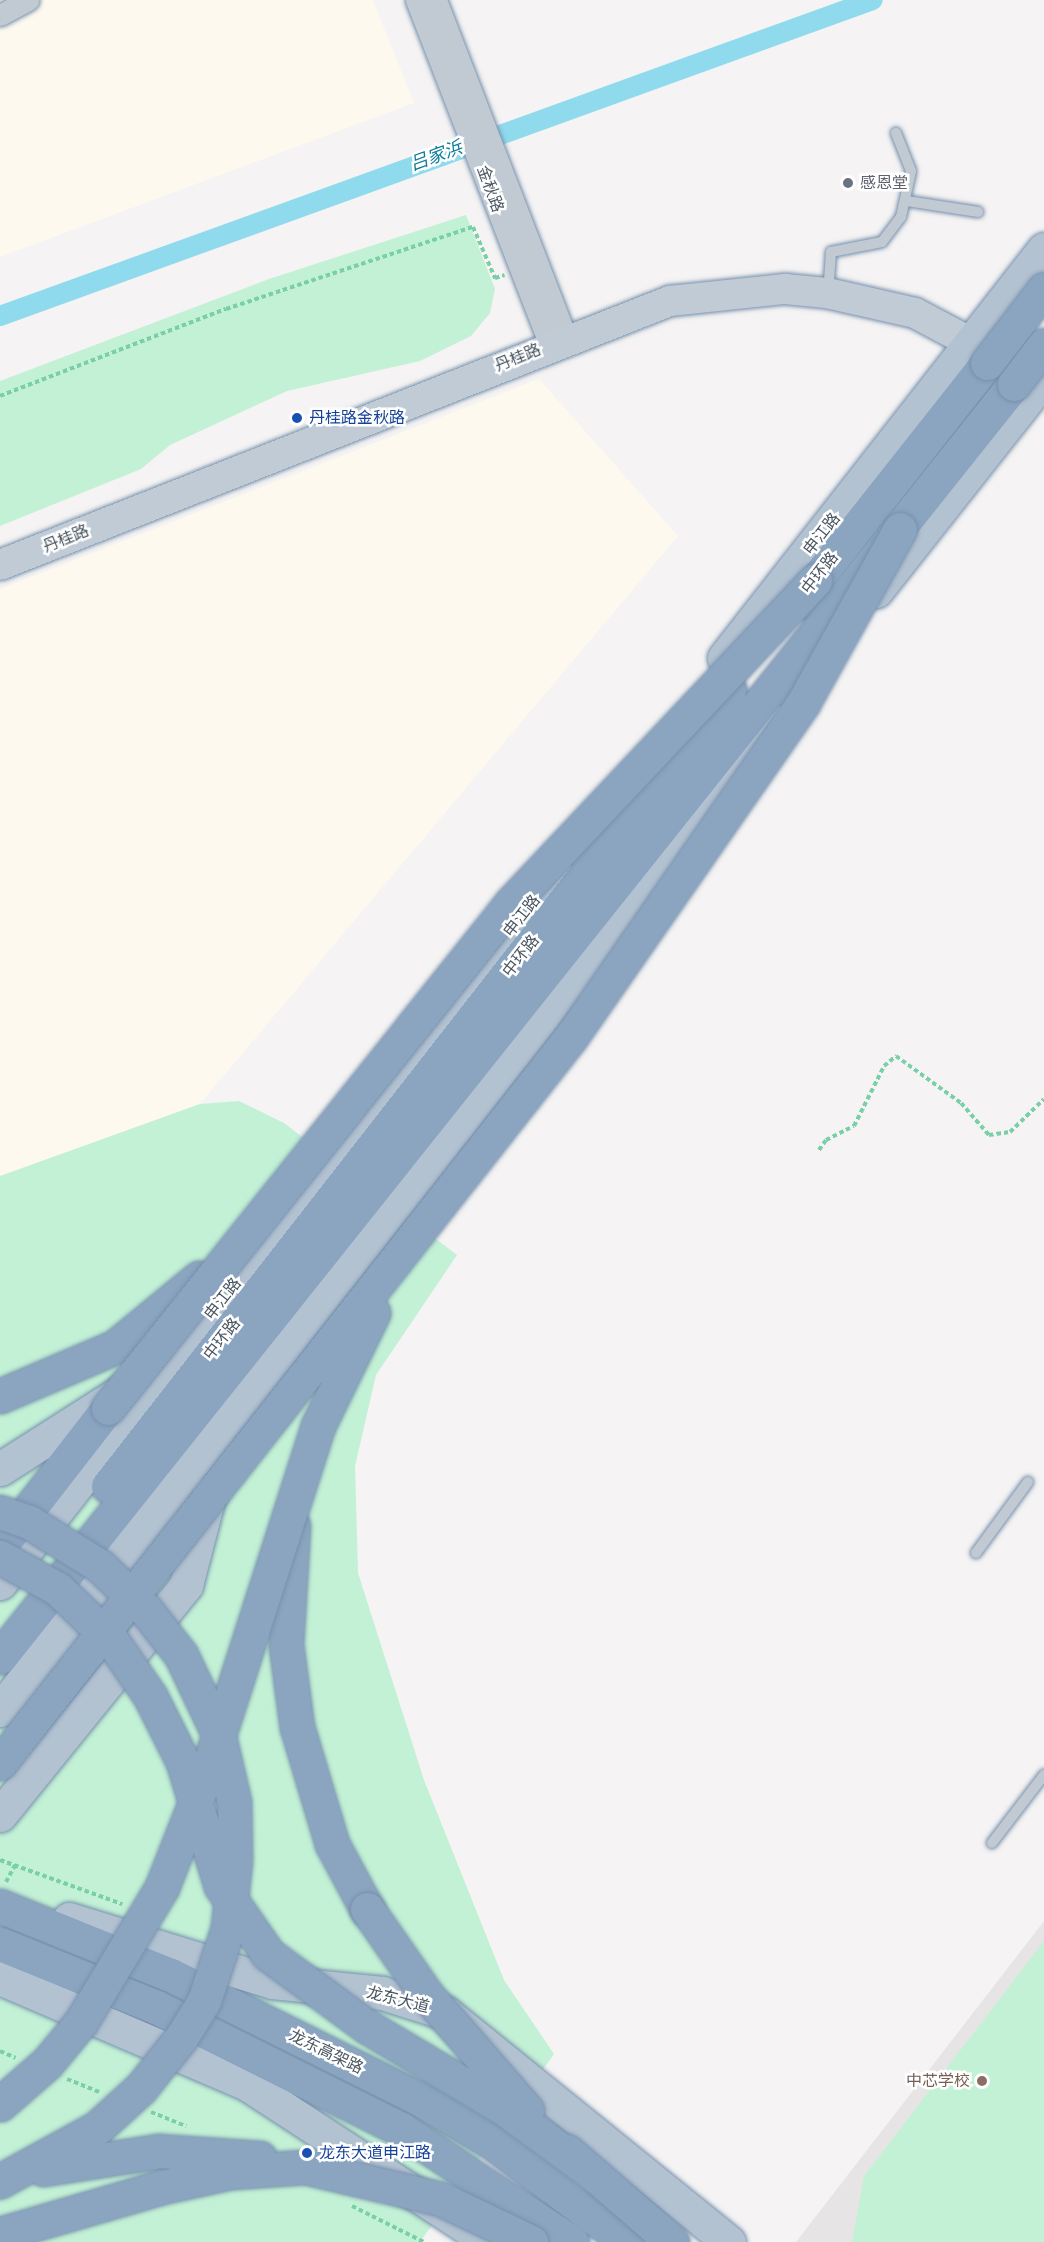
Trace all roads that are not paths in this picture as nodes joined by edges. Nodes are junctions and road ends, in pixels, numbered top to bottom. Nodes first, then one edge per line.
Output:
1 (28, 0) edge
2 (416, 0) edge
3 (436, 0) edge
4 (0, 15) edge
5 (455, 70) junction
6 (896, 133) dead end
7 (907, 201) junction
8 (505, 205) junction
9 (978, 212) dead end
10 (1044, 249) edge
11 (829, 281) junction
12 (1044, 290) edge
13 (557, 337) junction
14 (975, 338) junction
15 (1044, 345) edge
16 (1038, 378) edge
17 (900, 529) junction
18 (0, 554) edge
19 (0, 565) edge
20 (815, 580) junction
21 (422, 1228) junction
22 (244, 1236) junction
23 (268, 1363) junction
24 (171, 1364) junction
25 (0, 1396) edge
26 (0, 1469) edge
27 (298, 1482) junction
28 (1028, 1482) dead end
29 (0, 1512) edge
30 (0, 1547) edge
31 (976, 1553) dead end
32 (0, 1557) edge
33 (0, 1583) edge
34 (0, 1624) edge
35 (0, 1657) edge
36 (0, 1710) edge
37 (0, 1763) edge
38 (1044, 1774) edge
39 (0, 1815) edge
40 (992, 1843) dead end
41 (0, 1894) edge
42 (0, 1906) edge
43 (0, 1944) edge
44 (0, 1978) edge
45 (0, 2104) edge
46 (583, 2166) junction
47 (305, 2167) junction
48 (0, 2179) edge
49 (0, 2234) edge
50 (489, 2242) edge
51 (531, 2242) edge
52 (572, 2242) edge
53 (627, 2242) edge
54 (672, 2242) edge
55 (729, 2242) edge

1 - 4 street
2 - 5 street, 金秋路
3 - 5 street, 金秋路
5 - 8 street, 金秋路
6 - 7 lane
7 - 9 lane
7 - 11 lane
8 - 13 street, 金秋路
8 - 13 street, 金秋路
10 - 14 main road, 申江路
11 - 13 street, 丹桂路
11 - 14 street, 丹桂路
12 - 20 highway, 中环路, bridge
13 - 14 street, 丹桂路
13 - 18 street, 丹桂路
13 - 19 street, 丹桂路
14 - 16 street, 丹桂路
14 - 24 main road, 申江路
15 - 16 highway, 中环路, bridge
16 - 17 highway, 中环路
16 - 23 main road
17 - 21 highway, bridge
17 - 35 highway, 中环路, bridge
20 - 22 highway, bridge
20 - 34 highway, 中环路, bridge
21 - 27 highway, bridge
21 - 37 highway, bridge
22 - 25 highway, bridge
22 - 30 highway, bridge
23 - 36 main road
23 - 39 main road
24 - 26 main road
24 - 33 main road, 申江路
27 - 45 highway, bridge
27 - 46 highway, bridge
28 - 31 lane
29 - 48 highway, bridge
32 - 46 highway, bridge
38 - 40 lane
41 - 55 main road, 龙东大道
42 - 53 highway, 龙东高架路, bridge
43 - 52 highway, bridge
44 - 50 main road
46 - 54 highway, bridge
47 - 48 highway, bridge
47 - 49 highway, bridge
47 - 51 highway, bridge

